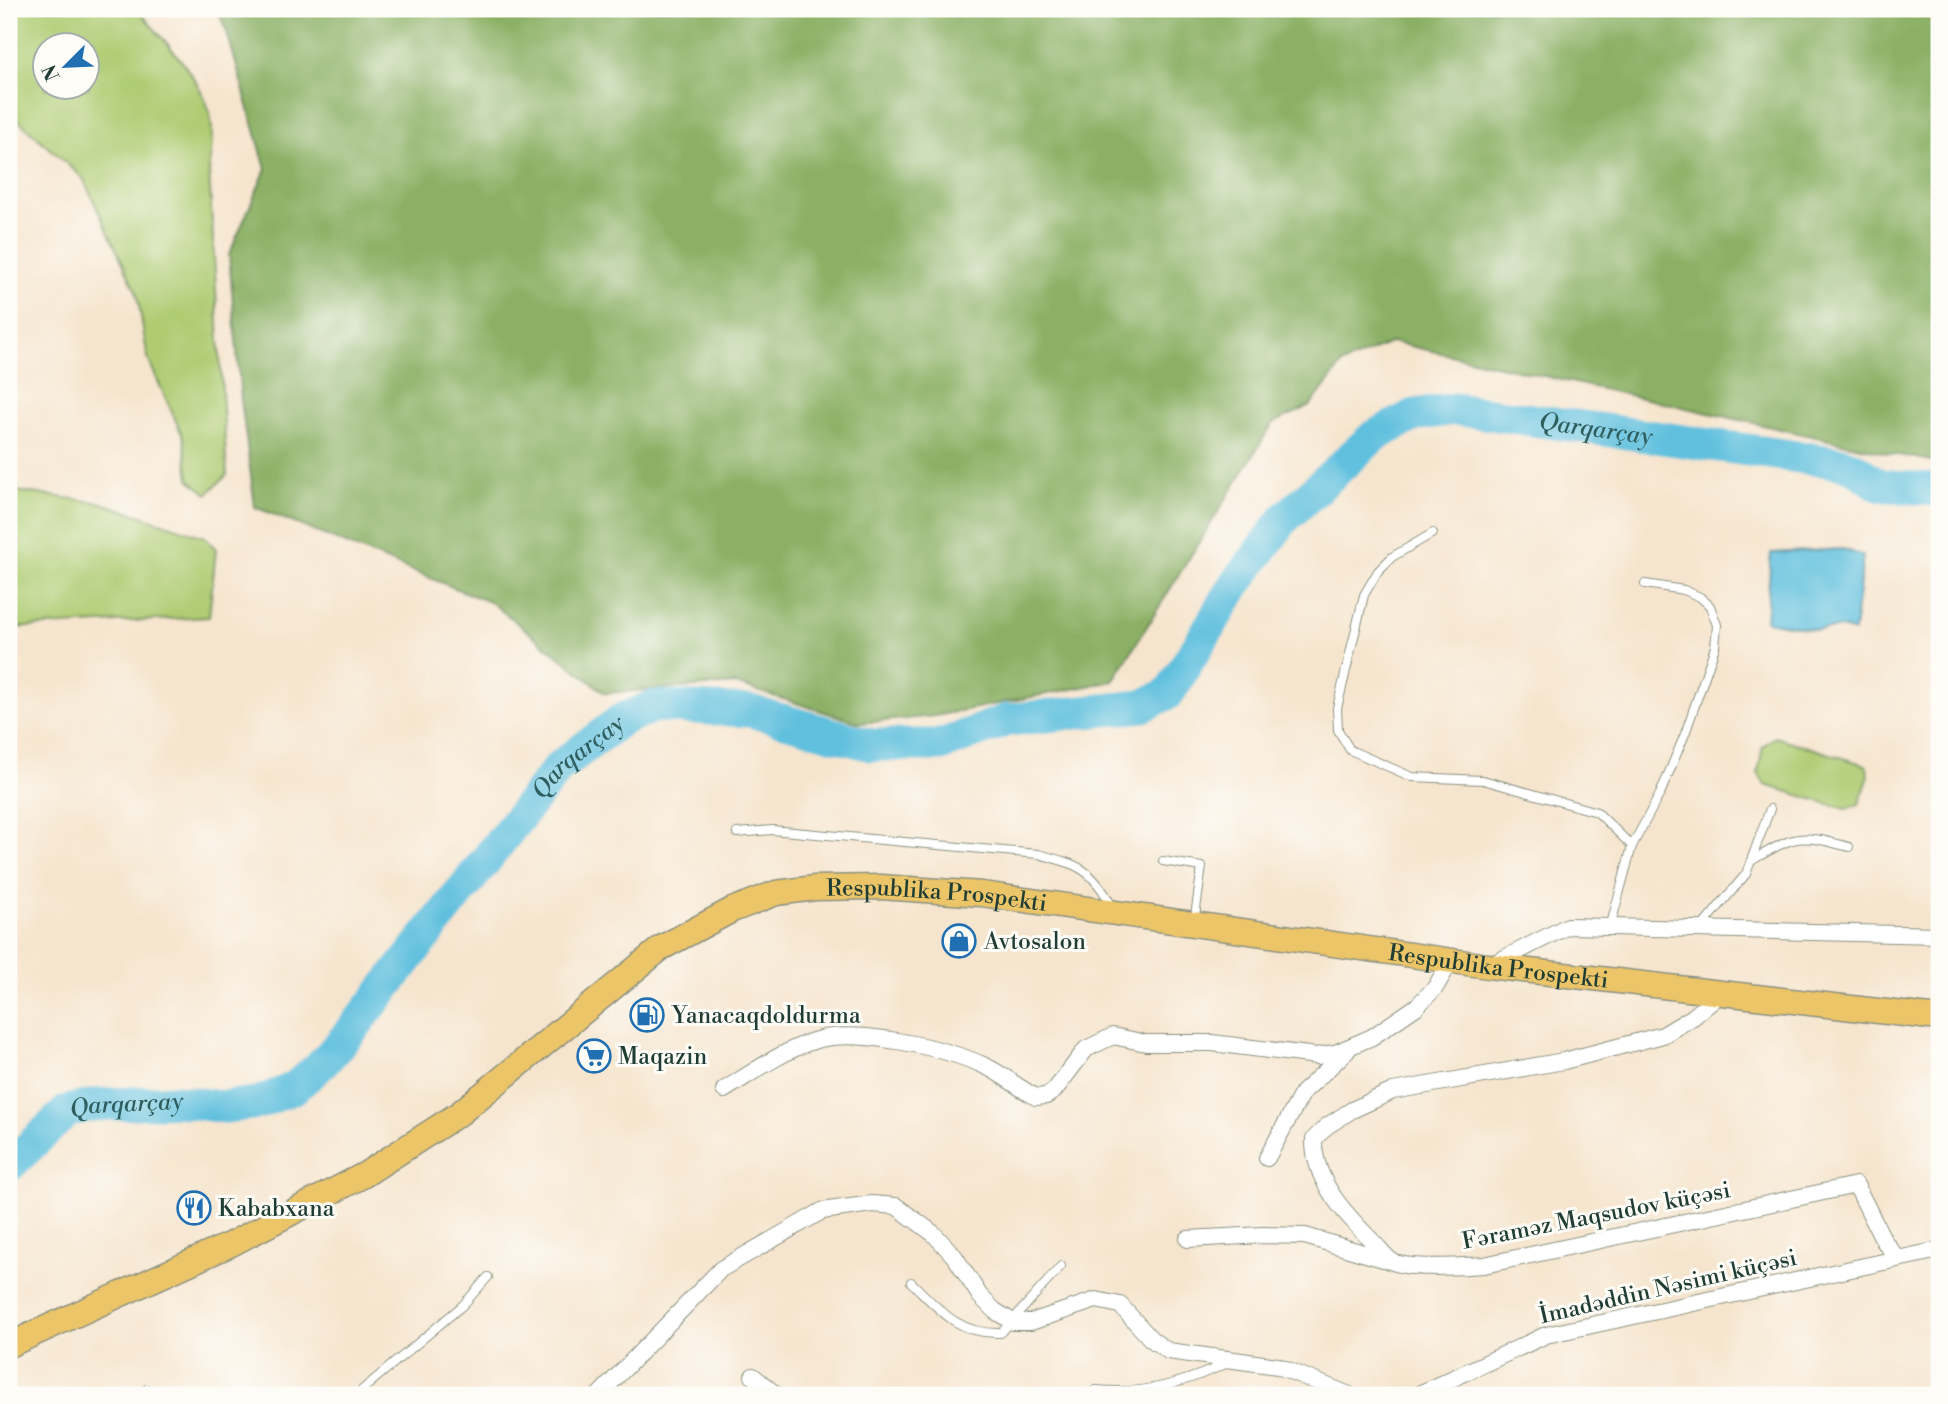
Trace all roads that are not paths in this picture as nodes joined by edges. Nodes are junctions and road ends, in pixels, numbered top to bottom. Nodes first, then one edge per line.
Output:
1 (1433, 533) dead end
2 (1646, 584) dead end
3 (1770, 809) dead end
4 (737, 833) dead end
5 (1632, 846) junction
6 (1849, 847) dead end
7 (1163, 861) dead end
8 (1751, 861) junction
9 (1117, 915) junction
10 (1194, 926) junction
11 (1610, 928) junction
12 (1698, 931) junction
13 (1939, 935) edge
14 (1451, 961) junction
15 (1488, 966) junction
16 (1724, 991) junction
17 (1939, 1018) edge
18 (1351, 1047) junction
19 (724, 1090) dead end
20 (1267, 1158) dead end
21 (1188, 1239) dead end
22 (1939, 1250) edge
23 (1897, 1258) junction
24 (1393, 1262) junction
25 (1060, 1266) dead end
26 (488, 1277) dead end
27 (911, 1282) dead end
28 (1013, 1322) junction
29 (52, 1327) junction
30 (9, 1330) edge
31 (9, 1345) edge
32 (1236, 1359) junction
33 (753, 1376) dead end
34 (1096, 1390) dead end
35 (356, 1395) edge
36 (598, 1395) edge
37 (776, 1395) edge
38 (1349, 1395) edge
39 (1417, 1395) edge

1 - 5 lane
2 - 5 lane
3 - 8 lane
4 - 9 lane
5 - 11 lane
6 - 8 lane
7 - 10 lane
8 - 12 lane
9 - 10 main road, Respublika Prospekti
9 - 29 main road, Respublika Prospekti
10 - 14 main road, Respublika Prospekti
11 - 12 street
11 - 15 street
12 - 13 street
14 - 15 main road, Respublika Prospekti
14 - 18 street
15 - 16 main road, Respublika Prospekti
16 - 17 main road, Respublika Prospekti
16 - 24 street
18 - 19 street
18 - 20 street
21 - 24 street
22 - 23 street, İmadəddin Nəsimi küçəsi
23 - 24 street, Fəraməz Maqsudov küçəsi
23 - 39 street, İmadəddin Nəsimi küçəsi
25 - 28 lane
26 - 35 lane
27 - 28 lane
28 - 32 street
28 - 36 street
29 - 30 main road
29 - 31 main road, Respublika Prospekti
32 - 34 lane
32 - 38 street
33 - 37 street

